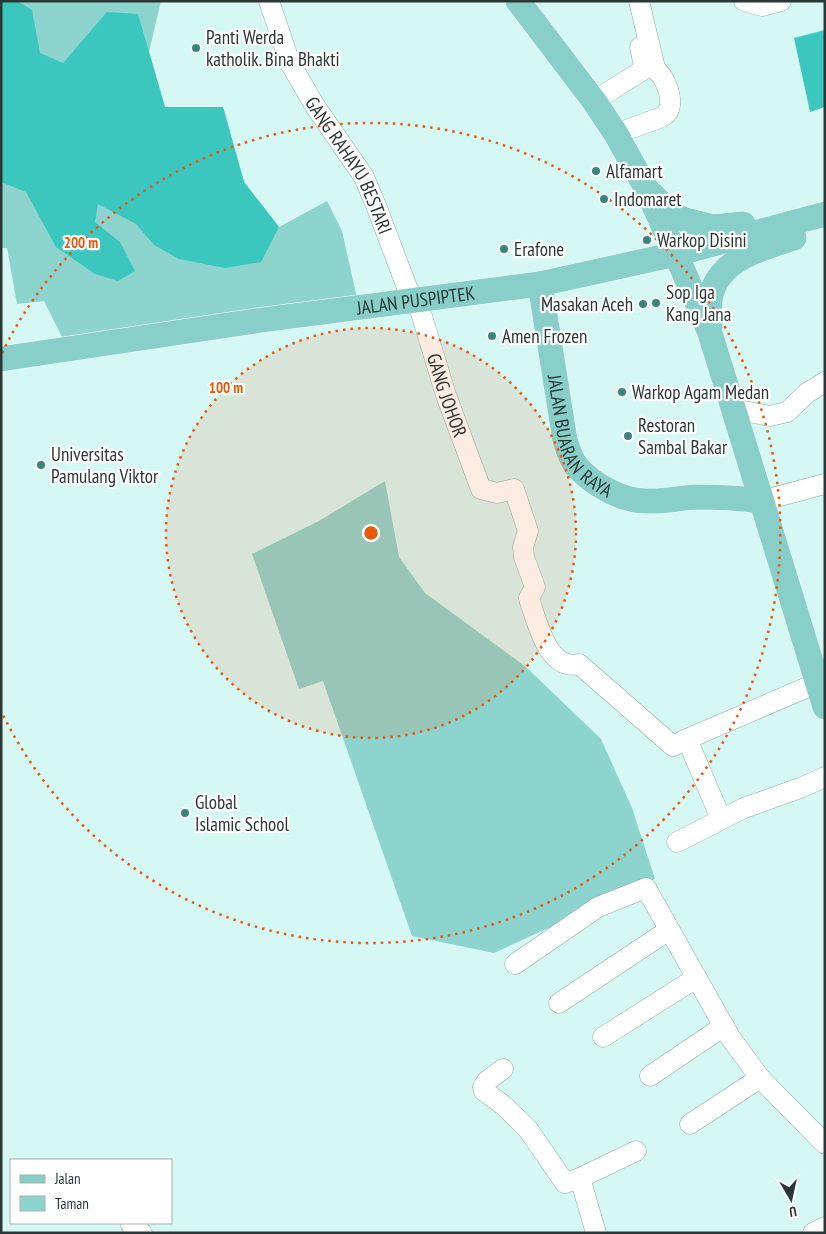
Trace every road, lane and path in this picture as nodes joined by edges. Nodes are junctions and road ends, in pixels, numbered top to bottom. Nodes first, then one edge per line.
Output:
1 (269, 1) edge
2 (518, 1) edge
3 (630, 1) edge
4 (639, 1) edge
5 (744, 1) edge
6 (781, 1) edge
7 (594, 101) junction
8 (616, 134) junction
9 (646, 188) junction
10 (823, 223) edge
11 (676, 254) junction
12 (540, 284) junction
13 (417, 300) junction
14 (710, 332) junction
15 (1, 359) edge
16 (825, 382) edge
17 (733, 410) junction
18 (753, 475) junction
19 (825, 484) edge
20 (736, 498) junction
21 (761, 501) junction
22 (819, 675) edge
23 (825, 707) edge
24 (687, 739) junction
25 (825, 777) edge
26 (721, 819) junction
27 (677, 842) dead end
28 (669, 930) junction
29 (515, 964) dead end
30 (696, 978) junction
31 (559, 1003) dead end
32 (724, 1026) junction
33 (603, 1037) dead end
34 (503, 1069) dead end
35 (650, 1076) dead end
36 (760, 1078) junction
37 (690, 1124) dead end
38 (825, 1144) edge
39 (636, 1151) dead end
40 (580, 1178) junction
41 (825, 1227) edge
42 (596, 1233) edge
43 (813, 1233) edge

1 - 13 street, GANG RAHAYU BESTARI
2 - 7 main road
3 - 7 street
4 - 8 street
5 - 6 street
7 - 8 main road
8 - 9 main road
9 - 10 main road
9 - 11 main road
10 - 11 main road, JALAN PUSPIPTEK
10 - 14 main road
11 - 12 main road, JALAN PUSPIPTEK
11 - 14 main road
12 - 13 main road, JALAN PUSPIPTEK
12 - 20 main road, JALAN BUARAN RAYA
13 - 15 main road, JALAN PUSPIPTEK
13 - 24 street, GANG JOHOR
14 - 17 main road
16 - 17 street
17 - 18 main road
18 - 20 main road
18 - 21 main road
19 - 21 street
20 - 21 main road, JALAN BUARAN RAYA
21 - 22 main road
22 - 23 main road
22 - 24 street
24 - 26 street
25 - 26 street
26 - 27 street
28 - 29 street
28 - 30 street
28 - 31 street
30 - 32 street
30 - 33 street
32 - 35 street
32 - 36 street
34 - 40 street
36 - 37 street
36 - 38 street
39 - 40 street
40 - 42 street
41 - 43 street

